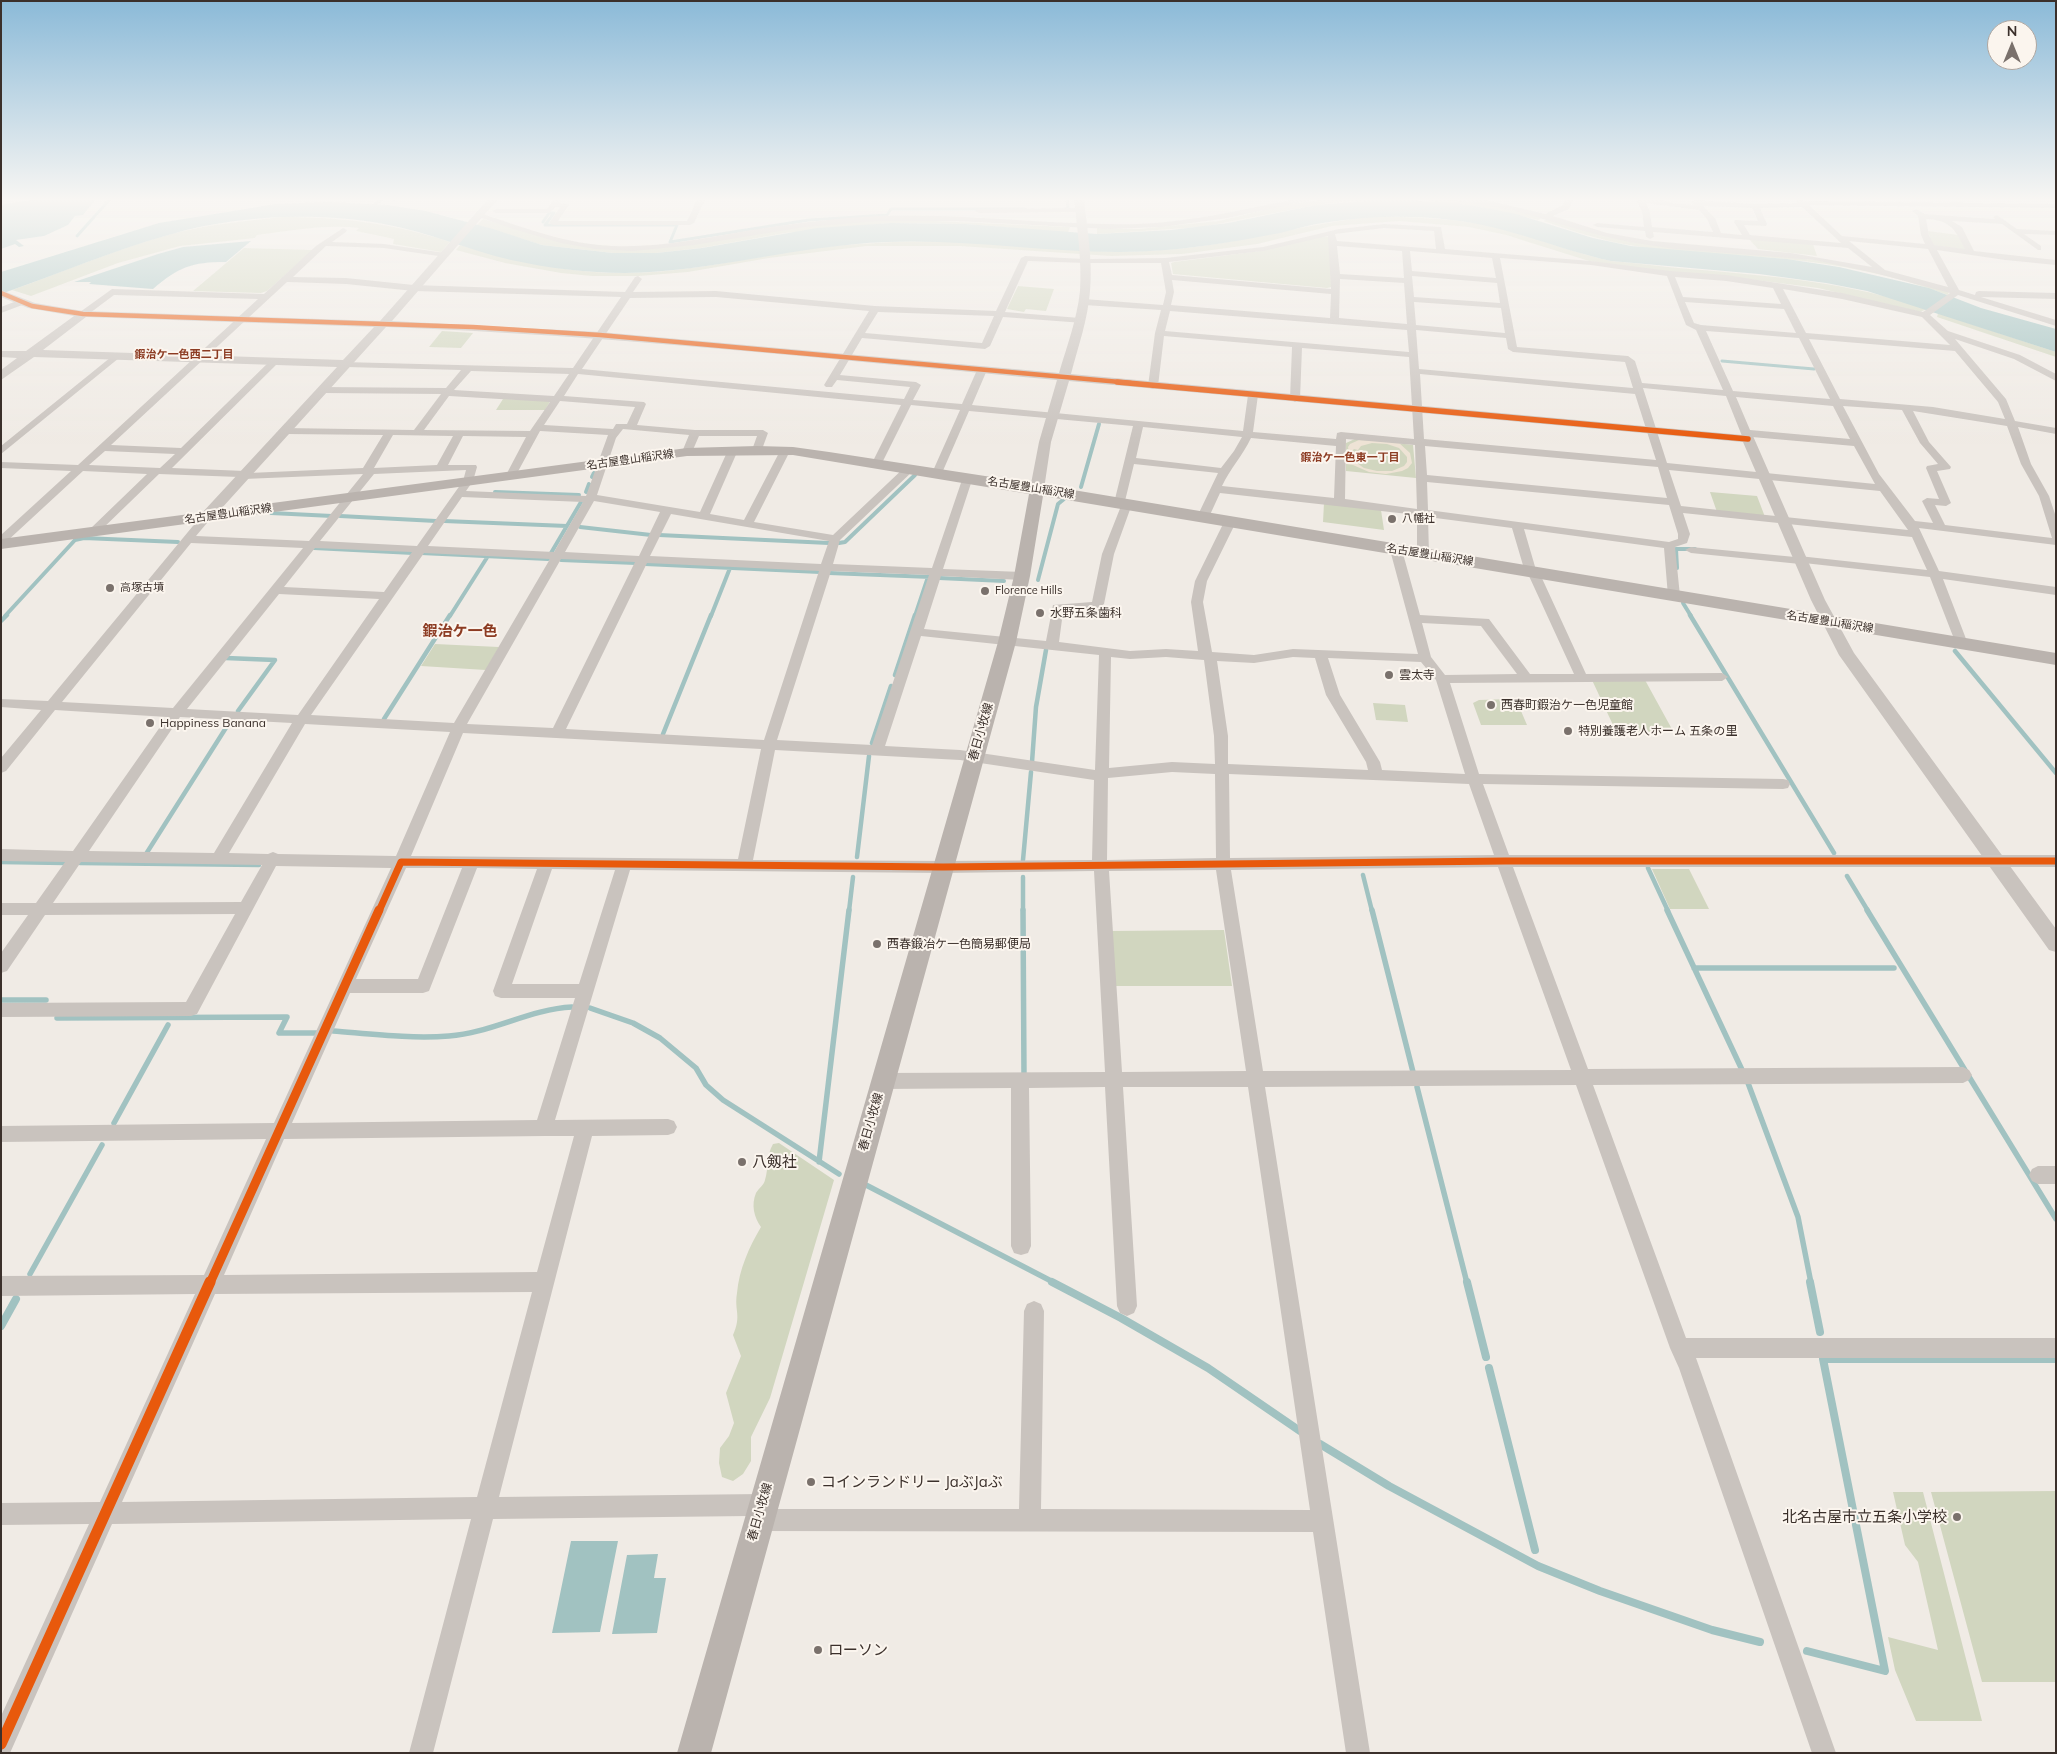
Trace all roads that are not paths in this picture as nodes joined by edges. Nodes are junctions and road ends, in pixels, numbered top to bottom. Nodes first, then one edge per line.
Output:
1 (285, 280) edge
2 (312, 280) edge
3 (421, 280) edge
4 (637, 280) edge
5 (1015, 280) edge
6 (1086, 280) edge
7 (1168, 280) edge
8 (1200, 280) edge
9 (1336, 280) edge
10 (1408, 280) edge
11 (1474, 280) edge
12 (1672, 280) edge
13 (1739, 280) edge
14 (1914, 280) edge
15 (1950, 280) edge
16 (1500, 281) joint
17 (1776, 285) junction
18 (414, 288) junction
19 (1336, 292) junction
20 (1957, 292) junction
21 (1, 293) edge
22 (627, 295) junction
23 (2056, 296) edge
24 (266, 297) junction
25 (1409, 298) junction
26 (1680, 299) junction
27 (18, 301) junction
28 (1084, 302) junction
29 (1505, 306) junction
30 (1788, 307) junction
31 (875, 309) junction
32 (1165, 309) junction
33 (1, 310) edge
34 (83, 314) junction
35 (1000, 314) junction
36 (1927, 314) junction
37 (241, 320) junction
38 (1334, 320) junction
39 (1080, 321) junction
40 (2056, 323) edge
41 (383, 324) junction
42 (1411, 327) junction
43 (1700, 328) junction
44 (1160, 333) junction
45 (1945, 333) junction
46 (600, 335) junction
47 (859, 335) junction
48 (1510, 336) junction
49 (1803, 336) junction
50 (1297, 345) junction
51 (1957, 348) junction
52 (1, 354) edge
53 (30, 354) junction
54 (1413, 355) junction
55 (116, 356) junction
56 (845, 358) junction
57 (197, 359) junction
58 (982, 361) junction
59 (274, 362) junction
60 (346, 364) junction
61 (468, 368) junction
62 (1414, 371) junction
63 (575, 372) junction
64 (1, 376) edge
65 (833, 377) junction
66 (1063, 378) junction
67 (2056, 378) edge
68 (1153, 386) junction
69 (1638, 388) junction
70 (322, 390) junction
71 (449, 392) junction
72 (1730, 393) junction
73 (823, 395) junction
74 (1253, 395) junction
75 (557, 398) junction
76 (1295, 399) junction
77 (1837, 402) junction
78 (906, 403) junction
79 (1906, 408) junction
80 (965, 409) junction
81 (1417, 410) junction
82 (1052, 417) junction
83 (1138, 424) junction
84 (2011, 424) junction
85 (631, 426) junction
86 (1651, 430) junction
87 (285, 431) junction
88 (535, 431) junction
89 (2056, 431) edge
90 (615, 432) junction
91 (389, 433) junction
92 (417, 433) junction
93 (695, 433) junction
94 (459, 434) junction
95 (1248, 434) junction
96 (1746, 436) junction
97 (1419, 442) junction
98 (1341, 443) junction
99 (1858, 443) junction
100 (102, 448) junction
101 (733, 450) junction
102 (758, 450) junction
103 (1, 451) edge
104 (184, 451) junction
105 (785, 451) junction
106 (687, 452) junction
107 (1130, 460) junction
108 (604, 463) junction
109 (876, 463) junction
110 (1, 465) edge
111 (1662, 465) junction
112 (82, 468) junction
113 (910, 468) junction
114 (440, 469) junction
115 (160, 471) junction
116 (369, 471) junction
117 (1224, 471) junction
118 (937, 472) junction
119 (245, 475) junction
120 (511, 475) junction
121 (1764, 476) junction
122 (968, 478) junction
123 (1422, 478) junction
124 (463, 487) junction
125 (1037, 488) junction
126 (1884, 488) junction
127 (1216, 489) junction
128 (2050, 496) edge
129 (352, 497) junction
130 (590, 498) junction
131 (1339, 502) junction
132 (1123, 503) junction
133 (1675, 506) junction
134 (667, 510) junction
135 (1424, 513) junction
136 (704, 516) junction
137 (206, 517) junction
138 (1203, 517) junction
139 (1782, 519) junction
140 (1230, 522) junction
141 (747, 524) junction
142 (1517, 525) junction
143 (1941, 528) junction
144 (1914, 529) junction
145 (94, 531) junction
146 (2056, 536) edge
147 (188, 539) junction
148 (835, 539) junction
149 (1, 542) edge
150 (2056, 542) edge
151 (313, 544) junction
152 (1669, 545) junction
153 (420, 549) junction
154 (1396, 550) junction
155 (1691, 550) dead end
156 (1423, 554) junction
157 (558, 555) junction
158 (643, 559) junction
159 (1800, 560) junction
160 (826, 567) junction
161 (937, 572) junction
162 (1531, 572) junction
163 (1935, 574) junction
164 (1022, 576) junction
165 (276, 590) junction
166 (2056, 591) edge
167 (388, 596) junction
168 (1674, 596) junction
169 (1414, 619) junction
170 (1828, 621) junction
171 (917, 632) junction
172 (1007, 641) junction
173 (1962, 644) junction
174 (1052, 645) junction
175 (1104, 652) junction
176 (1320, 654) junction
177 (1209, 655) junction
178 (1425, 658) junction
179 (2056, 659) edge
180 (1526, 678) junction
181 (1582, 678) junction
182 (1722, 678) dead end
183 (1442, 679) junction
184 (1, 703) edge
185 (52, 706) junction
186 (176, 712) junction
187 (301, 719) junction
188 (458, 728) junction
189 (557, 733) junction
190 (769, 745) junction
191 (877, 751) junction
192 (974, 758) junction
193 (1, 768) edge
194 (1221, 768) junction
195 (1102, 774) junction
196 (1377, 776) junction
197 (1474, 779) junction
198 (1784, 784) dead end
199 (1, 855) edge
200 (78, 855) junction
201 (219, 857) junction
202 (273, 858) junction
203 (1504, 861) junction
204 (2056, 861) edge
205 (401, 862) junction
206 (1996, 862) junction
207 (472, 863) junction
208 (546, 864) junction
209 (1223, 864) junction
210 (624, 865) junction
211 (1100, 865) junction
212 (744, 866) junction
213 (944, 867) junction
214 (246, 908) junction
215 (1, 909) edge
216 (41, 909) junction
217 (2056, 944) edge
218 (1, 966) edge
219 (345, 986) junction
220 (585, 991) junction
221 (1, 1010) edge
222 (1963, 1076) dead end
223 (1584, 1078) junction
224 (1113, 1080) junction
225 (1255, 1080) junction
226 (882, 1081) junction
227 (1020, 1081) junction
228 (668, 1127) dead end
229 (585, 1128) junction
230 (543, 1129) junction
231 (279, 1131) junction
232 (1, 1134) edge
233 (1021, 1246) dead end
234 (544, 1282) junction
235 (210, 1284) junction
236 (1, 1286) edge
237 (1127, 1306) dead end
238 (1034, 1310) dead end
239 (1680, 1348) junction
240 (2056, 1348) edge
241 (485, 1508) junction
242 (106, 1513) junction
243 (760, 1513) junction
244 (1, 1514) edge
245 (1030, 1521) junction
246 (1323, 1521) junction
247 (1, 1744) edge
248 (421, 1753) edge
249 (694, 1753) edge
250 (1358, 1753) edge
251 (1824, 1753) edge

1 - 24 street
2 - 18 street
3 - 18 street
4 - 22 street
5 - 35 street
6 - 28 street
7 - 32 street
8 - 19 street
9 - 19 street
10 - 25 street
11 - 16 street
12 - 26 street
13 - 17 street
14 - 20 street
15 - 20 street
16 - 29 street
17 - 30 street
17 - 36 street
18 - 22 street
18 - 41 street
19 - 38 street
20 - 23 street
20 - 36 street
20 - 40 street
21 - 27 street
22 - 31 street
22 - 46 street
24 - 34 street
24 - 37 street
25 - 29 street
25 - 42 street
26 - 30 street
26 - 43 street
27 - 33 street
27 - 34 street
28 - 32 street
28 - 39 street
29 - 48 street
30 - 49 street
31 - 35 street
31 - 47 street
32 - 38 street
32 - 44 street
34 - 37 street
34 - 53 street
35 - 39 street
35 - 58 street
36 - 45 street
37 - 41 street
37 - 57 street
38 - 42 street
39 - 66 street
41 - 46 street
41 - 60 street
42 - 48 street
42 - 54 street
43 - 49 street
43 - 72 street
44 - 50 street
44 - 68 street
45 - 51 street
45 - 67 street
46 - 56 street
46 - 63 street
47 - 56 street
47 - 58 street
48 - 69 street
49 - 51 street
49 - 77 street
50 - 54 street
50 - 76 street
51 - 84 street
52 - 53 street
53 - 55 street
53 - 64 street
54 - 62 street
55 - 57 street
55 - 103 street
56 - 58 street
56 - 65 street
57 - 59 street
57 - 100 street
58 - 66 street
58 - 80 street
59 - 60 street
59 - 104 street
60 - 61 street
60 - 70 street
61 - 63 street
61 - 71 street
62 - 69 street
62 - 81 street
63 - 73 street
63 - 75 street
65 - 73 street
65 - 78 street
66 - 68 street
66 - 82 street
68 - 74 street
69 - 72 street
69 - 86 street
70 - 71 street
70 - 87 street
71 - 75 street
71 - 92 street
72 - 77 street
72 - 96 street
73 - 78 street
74 - 76 street
74 - 95 street
75 - 85 street
75 - 88 street
76 - 81 street
77 - 79 street
77 - 99 street
78 - 80 street
78 - 109 street
79 - 84 street
79 - 143 street
80 - 82 street
80 - 118 street
81 - 86 street
81 - 97 street
82 - 83 street
82 - 125 street
83 - 95 street
83 - 107 street
84 - 89 street
84 - 128 street
85 - 90 street
85 - 93 street
86 - 96 street
86 - 111 street
87 - 91 street
87 - 119 street
88 - 90 street
88 - 94 street
88 - 120 street
90 - 108 street
91 - 92 street
91 - 116 street
92 - 94 street
93 - 102 street
93 - 106 street
94 - 114 street
95 - 98 street
95 - 117 street
96 - 99 street
96 - 121 street
97 - 98 street
97 - 111 street
97 - 123 street
98 - 131 street
99 - 126 street
100 - 104 street
100 - 112 street
101 - 102 main road, 名古屋豊山稲沢線
101 - 106 main road, 名古屋豊山稲沢線
101 - 136 street
102 - 105 main road, 名古屋豊山稲沢線
104 - 115 street
105 - 109 main road, 名古屋豊山稲沢線
105 - 141 street
106 - 108 main road, 名古屋豊山稲沢線
107 - 117 street
107 - 132 street
108 - 120 main road, 名古屋豊山稲沢線
108 - 130 street
109 - 113 main road, 名古屋豊山稲沢線
110 - 112 street
111 - 121 street
111 - 133 street
112 - 115 street
112 - 149 street
113 - 118 main road, 名古屋豊山稲沢線
113 - 148 street
114 - 116 street
114 - 124 street
115 - 119 street
115 - 145 street
116 - 119 street
116 - 129 street
117 - 127 street
118 - 122 main road, 名古屋豊山稲沢線
119 - 137 street
120 - 124 main road, 名古屋豊山稲沢線
121 - 126 street
121 - 139 street
122 - 125 main road, 名古屋豊山稲沢線
122 - 161 street
123 - 133 street
123 - 135 street
124 - 129 main road, 名古屋豊山稲沢線
124 - 130 street
124 - 153 street
125 - 132 main road, 名古屋豊山稲沢線
125 - 164 main road, 春日小牧線
126 - 144 street
127 - 131 street
127 - 138 street
128 - 146 street
129 - 137 main road, 名古屋豊山稲沢線
129 - 151 street
130 - 134 street
130 - 157 street
131 - 135 street
132 - 138 main road, 名古屋豊山稲沢線
132 - 174 street
133 - 139 street
133 - 152 street
134 - 136 street
134 - 158 street
135 - 142 street
135 - 156 street
136 - 141 street
137 - 145 main road, 名古屋豊山稲沢線
137 - 147 street
138 - 140 main road, 名古屋豊山稲沢線
139 - 144 street
139 - 159 street
140 - 154 main road, 名古屋豊山稲沢線
140 - 177 street
141 - 148 street
142 - 152 street
142 - 162 street
143 - 144 street
143 - 150 street
144 - 163 street
145 - 149 main road, 名古屋豊山稲沢線
147 - 151 street
147 - 185 street
148 - 160 street
151 - 153 street
151 - 165 street
152 - 168 street
153 - 157 street
153 - 167 street
154 - 156 main road, 名古屋豊山稲沢線
154 - 169 street
155 - 159 street
156 - 162 main road, 名古屋豊山稲沢線
157 - 158 street
157 - 188 street
158 - 160 street
158 - 189 street
159 - 163 street
159 - 170 street
160 - 161 street
160 - 190 street
161 - 164 street
161 - 171 street
162 - 168 main road, 名古屋豊山稲沢線
162 - 181 street
163 - 166 street
163 - 173 street
164 - 172 main road, 春日小牧線
165 - 167 street
165 - 186 street
167 - 187 street
168 - 170 main road, 名古屋豊山稲沢線
169 - 178 street
169 - 180 street
170 - 173 main road, 名古屋豊山稲沢線
170 - 206 street
171 - 172 street
171 - 191 street
172 - 174 street
172 - 192 main road, 春日小牧線
173 - 179 main road, 名古屋豊山稲沢線
174 - 175 street
175 - 177 street
175 - 195 street
176 - 177 street
176 - 178 street
176 - 196 street
177 - 194 street
178 - 183 street
180 - 181 street
180 - 183 street
181 - 182 street
183 - 197 street
184 - 185 street
185 - 186 street
185 - 193 street
186 - 187 street
186 - 200 street
187 - 188 street
187 - 201 street
188 - 189 street
188 - 205 street
189 - 190 street
190 - 191 street
190 - 212 street
191 - 192 street
192 - 195 street
192 - 213 main road, 春日小牧線
194 - 195 street
194 - 196 street
194 - 209 street
195 - 211 street
196 - 197 street
197 - 198 street
197 - 203 street
199 - 200 street
200 - 201 street
200 - 216 street
201 - 202 street
202 - 205 street
202 - 214 street
203 - 206 street
203 - 209 street
203 - 223 street
204 - 206 street
205 - 207 street
205 - 219 street
206 - 217 street
207 - 208 street
207 - 219 street
208 - 210 street
208 - 220 street
209 - 211 street
209 - 225 street
210 - 212 street
210 - 220 street
211 - 213 street
211 - 224 street
212 - 213 street
213 - 226 main road, 春日小牧線
214 - 216 street
214 - 221 street
215 - 216 street
216 - 218 street
219 - 231 street
220 - 230 street
222 - 223 street
223 - 225 street
223 - 239 street
224 - 225 street
224 - 227 street
224 - 237 street
225 - 246 street
226 - 227 street
226 - 243 main road, 春日小牧線
227 - 233 street
228 - 229 street
229 - 230 street
229 - 234 street
230 - 231 street
231 - 232 street
231 - 235 street
234 - 235 street
234 - 241 street
235 - 236 street
235 - 242 street
238 - 245 street
239 - 240 street
239 - 251 street
241 - 242 street
241 - 243 street
241 - 248 street
242 - 244 street
242 - 247 street
243 - 245 street
243 - 249 main road, 春日小牧線
245 - 246 street
246 - 250 street

